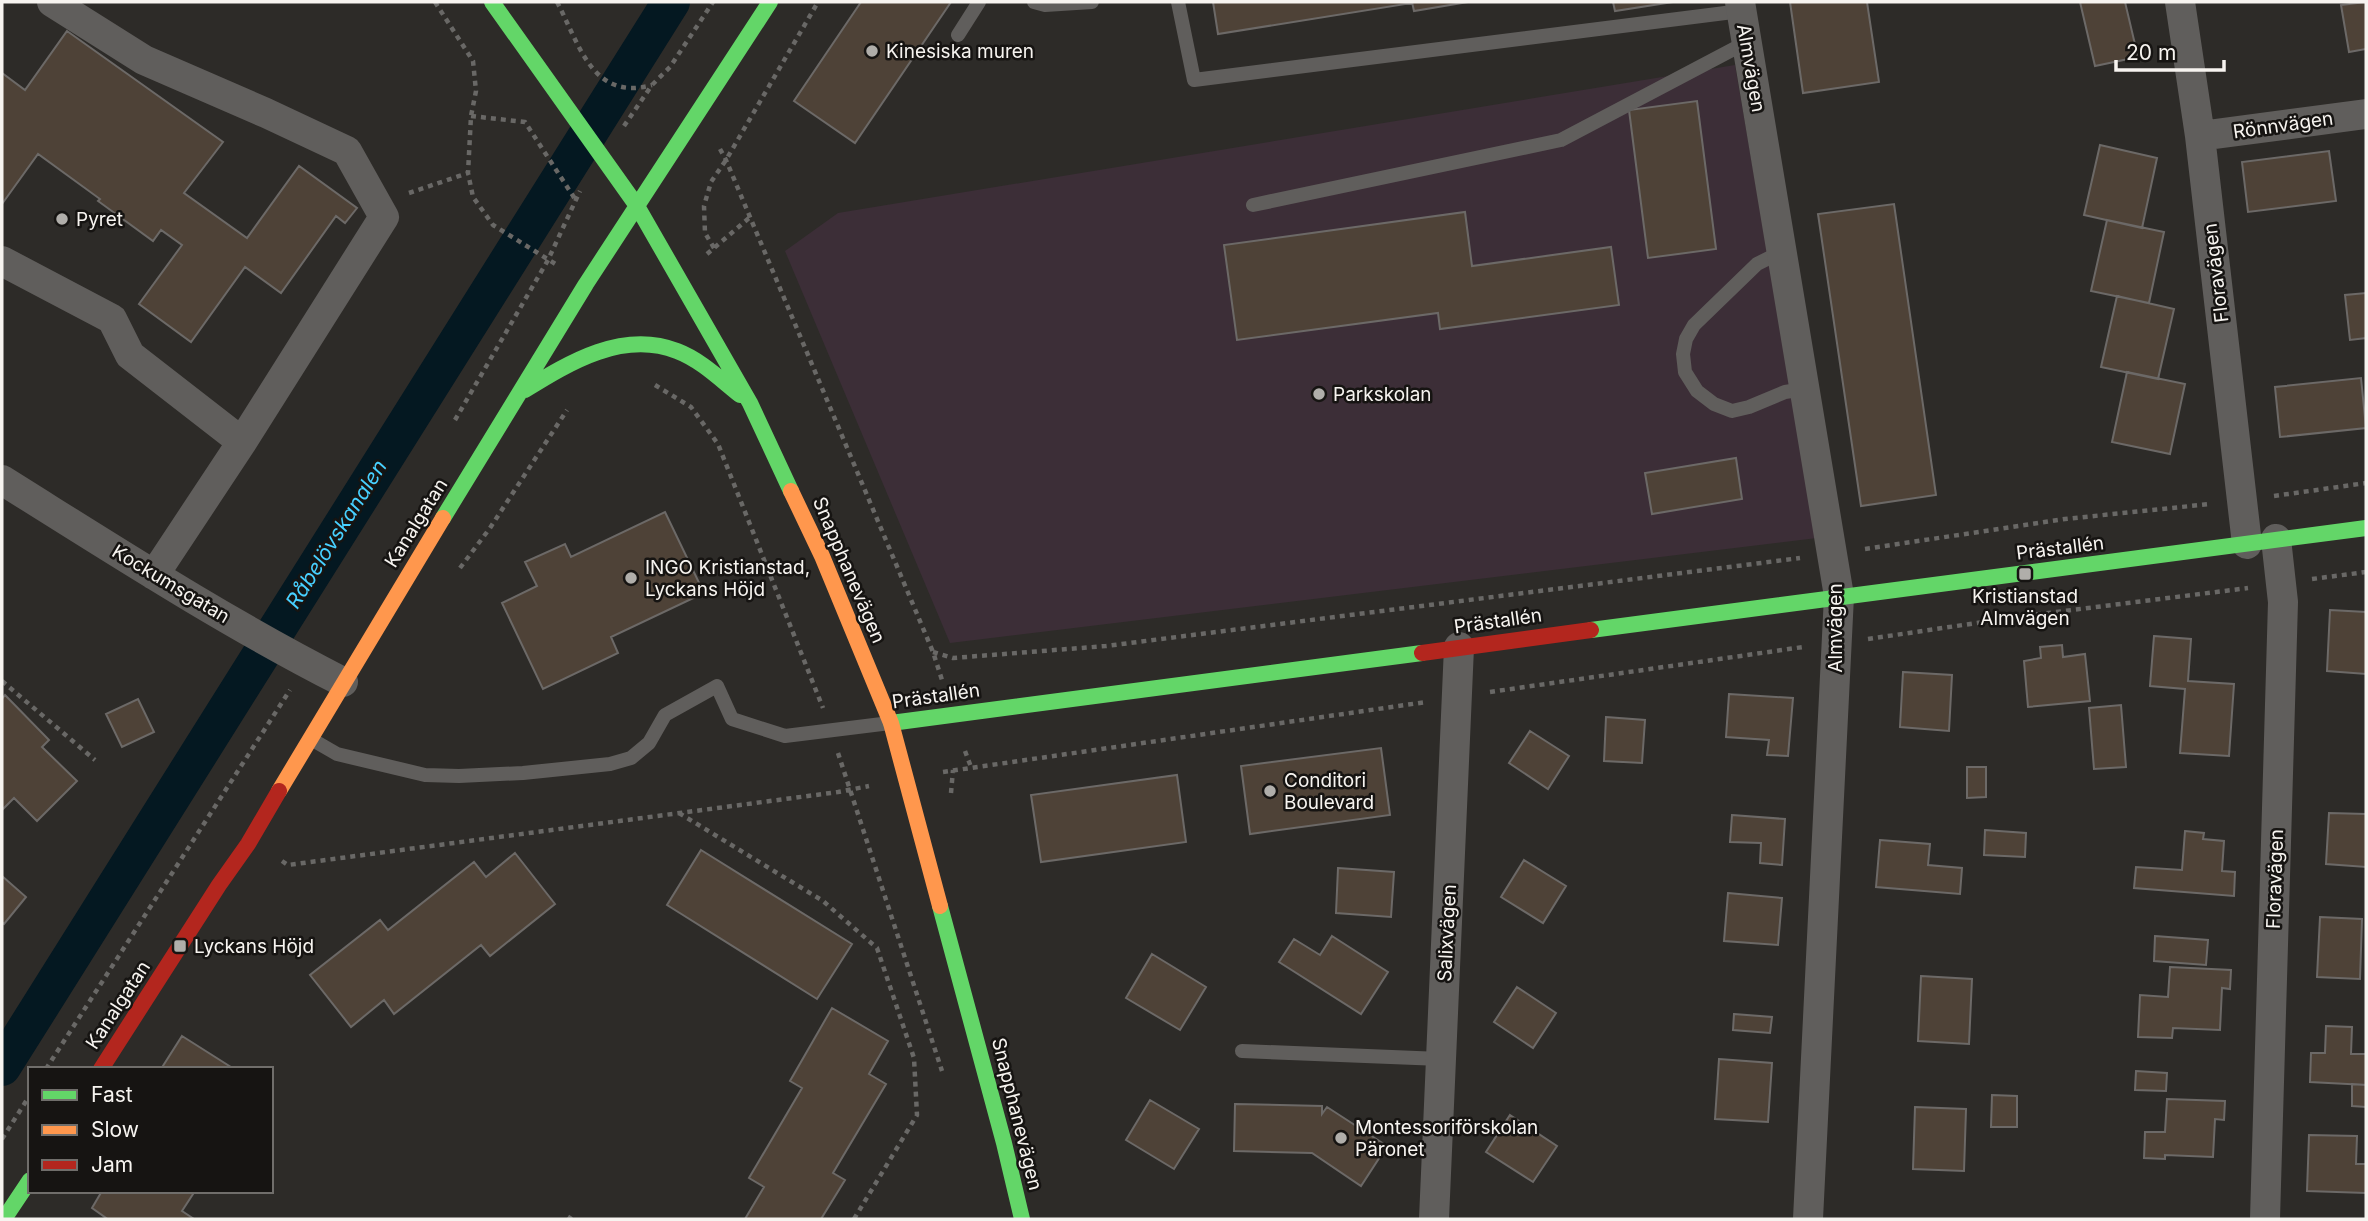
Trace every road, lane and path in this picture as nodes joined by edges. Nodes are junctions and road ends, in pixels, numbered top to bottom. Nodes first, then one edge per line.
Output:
1 (52, 2) edge
2 (435, 2) edge
3 (492, 2) edge
4 (557, 2) edge
5 (713, 2) edge
6 (769, 2) edge
7 (818, 2) edge
8 (979, 2) edge
9 (1034, 2) edge
10 (1093, 2) edge
11 (1178, 2) edge
12 (2180, 2) edge
13 (1740, 6) edge
14 (958, 35) dead end
15 (1746, 42) junction
16 (670, 67) junction
17 (652, 85) junction
18 (698, 112) junction
19 (2366, 114) edge
20 (471, 116) junction
21 (2200, 136) junction
22 (603, 157) junction
23 (726, 160) junction
24 (468, 173) junction
25 (376, 204) junction
26 (1253, 205) dead end
27 (637, 206) junction
28 (749, 218) junction
29 (714, 248) junction
30 (1781, 252) junction
31 (548, 260) dead end
32 (2, 261) edge
33 (679, 278) junction
34 (639, 343) junction
35 (1804, 389) junction
36 (520, 393) junction
37 (750, 403) junction
38 (242, 442) junction
39 (2, 480) edge
40 (2366, 483) edge
41 (2242, 500) junction
42 (2366, 528) edge
43 (2276, 540) junction
44 (2247, 544) junction
45 (1832, 554) junction
46 (2366, 572) edge
47 (154, 575) junction
48 (2281, 584) junction
49 (1839, 596) junction
50 (1837, 643) junction
51 (1459, 647) junction
52 (2, 681) edge
53 (342, 682) junction
54 (1457, 697) junction
55 (891, 723) junction
56 (831, 730) junction
57 (310, 738) junction
58 (94, 760) dead end
59 (906, 778) junction
60 (849, 790) junction
61 (678, 813) junction
62 (248, 844) junction
63 (1242, 1051) dead end
64 (1441, 1059) junction
65 (103, 1067) edge
66 (944, 1075) dead end
67 (28, 1098) edge
68 (2, 1139) edge
69 (28, 1183) edge
70 (4, 1219) edge
71 (854, 1219) edge
72 (1022, 1219) edge
73 (1434, 1219) edge
74 (1808, 1219) edge
75 (2265, 1219) edge

1 - 25 street
2 - 20 path
3 - 22 street, Snapphanevägen
4 - 17 path
5 - 16 path
6 - 18 street, Kanalgatan
7 - 23 path
8 - 14 lane
9 - 10 lane
11 - 13 lane
12 - 21 street, Floravägen
13 - 15 street, Almvägen
15 - 26 lane
15 - 30 street, Almvägen
16 - 17 path
16 - 18 path
17 - 22 path
18 - 23 path
18 - 27 street, Kanalgatan
19 - 21 street, Rönnvägen
20 - 22 path
20 - 24 path
21 - 41 street, Floravägen
22 - 27 street, Snapphanevägen
23 - 28 path
23 - 29 path
24 - 25 path
24 - 31 path
25 - 38 street
27 - 33 street, Snapphanevägen
27 - 36 street, Kanalgatan
28 - 29 path
28 - 45 path
29 - 33 path
30 - 35 street, Almvägen
30 - 35 lane
32 - 38 street
33 - 37 street, Snapphanevägen
34 - 36 street
34 - 37 street
34 - 56 path
35 - 45 street, Almvägen
36 - 53 street, Kanalgatan
37 - 55 street, Snapphanevägen
38 - 47 street
39 - 47 street, Kockumsgatan
40 - 41 path
41 - 44 street, Floravägen
41 - 45 path
42 - 43 street, Prästallén
43 - 44 street, Prästallén
43 - 48 street, Floravägen
44 - 49 street, Prästallén
45 - 49 street, Almvägen
46 - 48 path
47 - 53 street, Kockumsgatan
48 - 50 path
48 - 75 street, Floravägen
49 - 50 street, Almvägen
49 - 51 street, Prästallén
50 - 54 path
50 - 74 street, Almvägen
51 - 54 street, Salixvägen
51 - 55 street, Prästallén
52 - 58 path
53 - 57 street, Kanalgatan
54 - 59 path
54 - 64 street, Salixvägen
55 - 56 lane, Prästallén
55 - 59 street, Snapphanevägen
56 - 57 lane, Prästallén
56 - 60 path
57 - 62 street, Kanalgatan
59 - 60 path
59 - 72 street, Snapphanevägen
60 - 61 path
60 - 66 path
61 - 62 path
61 - 71 path
62 - 65 street, Kanalgatan
63 - 64 lane
64 - 73 street, Salixvägen
67 - 68 path
69 - 70 street

